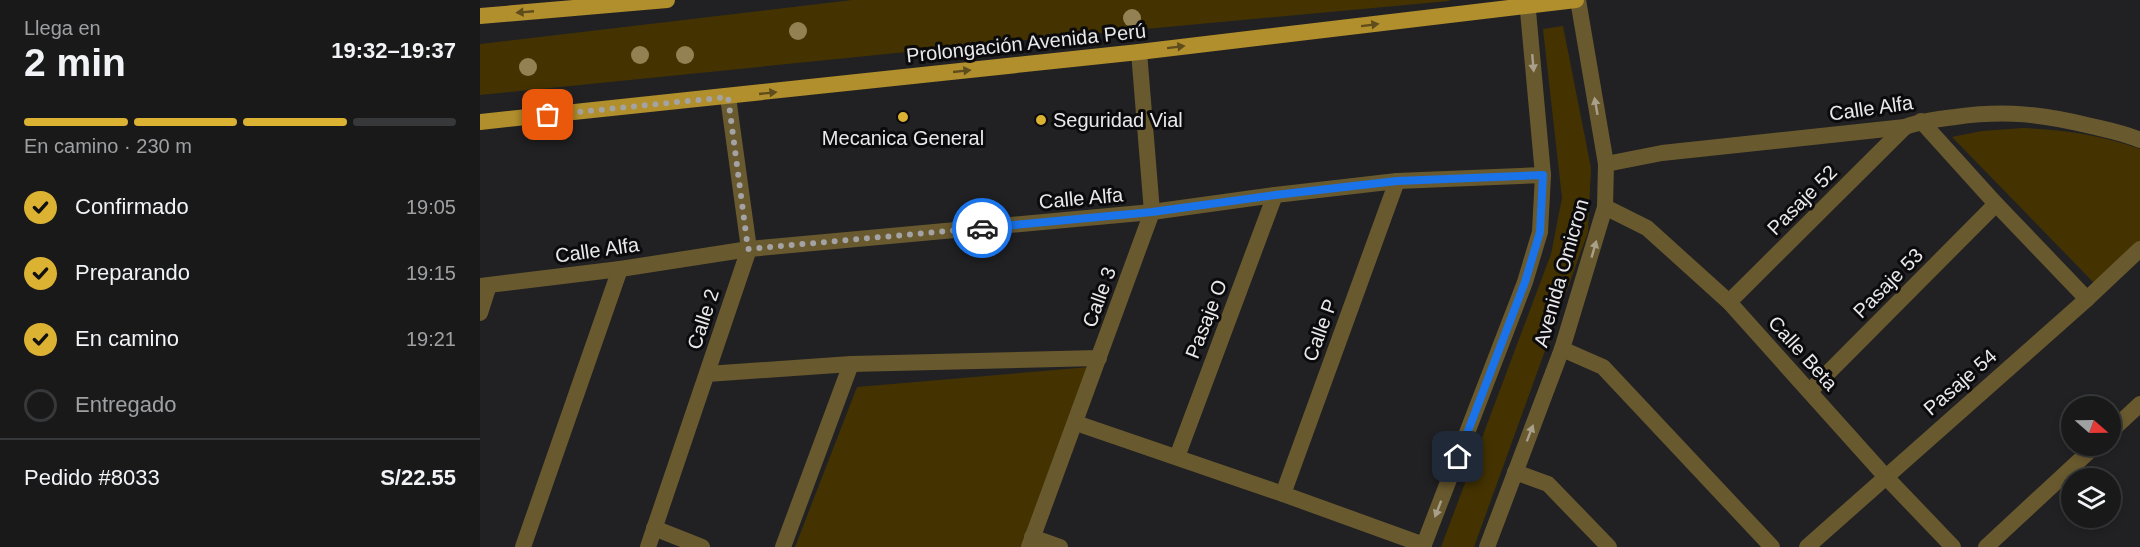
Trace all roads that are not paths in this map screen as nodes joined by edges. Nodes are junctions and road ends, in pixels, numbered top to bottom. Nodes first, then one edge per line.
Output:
1 (667, 0) edge
2 (1577, 0) edge
3 (1527, 2) edge
4 (480, 16) edge
5 (1139, 52) junction
6 (728, 97) junction
7 (480, 122) edge
8 (1913, 124) junction
9 (2140, 140) edge
10 (1606, 164) junction
11 (1543, 175) junction
12 (1397, 181) junction
13 (1275, 195) junction
14 (1996, 204) junction
15 (1605, 207) junction
16 (1152, 212) junction
17 (748, 249) junction
18 (2140, 249) edge
19 (620, 269) junction
20 (485, 286) edge
21 (2087, 299) junction
22 (1729, 302) junction
23 (480, 313) edge
24 (1562, 349) junction
25 (1099, 358) junction
26 (851, 364) junction
27 (707, 374) junction
28 (1810, 391) junction
29 (2140, 404) edge
30 (2121, 422) edge
31 (1076, 423) junction
32 (2085, 456) edge
33 (1177, 458) junction
34 (1515, 472) junction
35 (1885, 476) junction
36 (1283, 494) junction
37 (654, 528) junction
38 (1030, 542) edge
39 (1423, 546) edge
40 (523, 547) edge
41 (648, 547) edge
42 (702, 547) edge
43 (783, 547) edge
44 (1060, 547) edge
45 (1487, 547) edge
46 (1609, 547) edge
47 (1773, 547) edge
48 (1807, 547) edge
49 (1953, 547) edge
50 (1986, 547) edge

1 -> 4 main road
2 - 3 main road, Prolongación Avenida Perú
10 -> 2 street, Avenida Omicron
5 -> 3 main road, Prolongación Avenida Perú
3 -> 11 street, Avenida Omicron
6 -> 5 main road, Prolongación Avenida Perú
5 - 16 street, Calle 3
6 - 7 main road, Prolongación Avenida Perú
6 - 17 street, Calle 2
8 - 9 street, Calle Alfa
8 - 10 street, Calle Alfa
8 - 14 street
8 - 22 street, Pasaje 52
10 - 15 street, Avenida Omicron
11 - 12 street, Calle Alfa
11 -> 39 street, Avenida Omicron
12 - 13 street, Calle Alfa
12 - 36 street, Calle P
13 - 16 street, Calle Alfa
13 - 33 street, Pasaje O
14 - 21 street
14 - 28 street, Pasaje 53
15 - 22 street, Calle Beta
24 -> 15 street, Avenida Omicron
16 - 17 street, Calle Alfa
16 - 25 street, Calle 3
17 - 19 street, Calle Alfa
17 - 27 street, Calle 2
18 - 21 street, Pasaje 54
19 - 20 street, Calle Alfa
19 - 40 street
20 - 23 street
21 - 35 street, Pasaje 54
22 - 28 street, Calle Beta
34 -> 24 street, Avenida Omicron
24 - 47 street
25 - 26 street
25 - 31 street, Calle 3
26 - 27 street
26 - 43 street
27 - 37 street, Calle 2
28 - 35 street, Calle Beta
29 - 30 street
31 - 33 street
31 - 38 street, Calle 3
32 - 50 street
33 - 36 street
34 - 45 street, Avenida Omicron
34 - 46 street
35 - 48 street, Pasaje 54
35 - 49 street, Calle Beta
36 - 39 street
37 - 41 street, Calle 2
37 - 42 street
38 - 44 street

